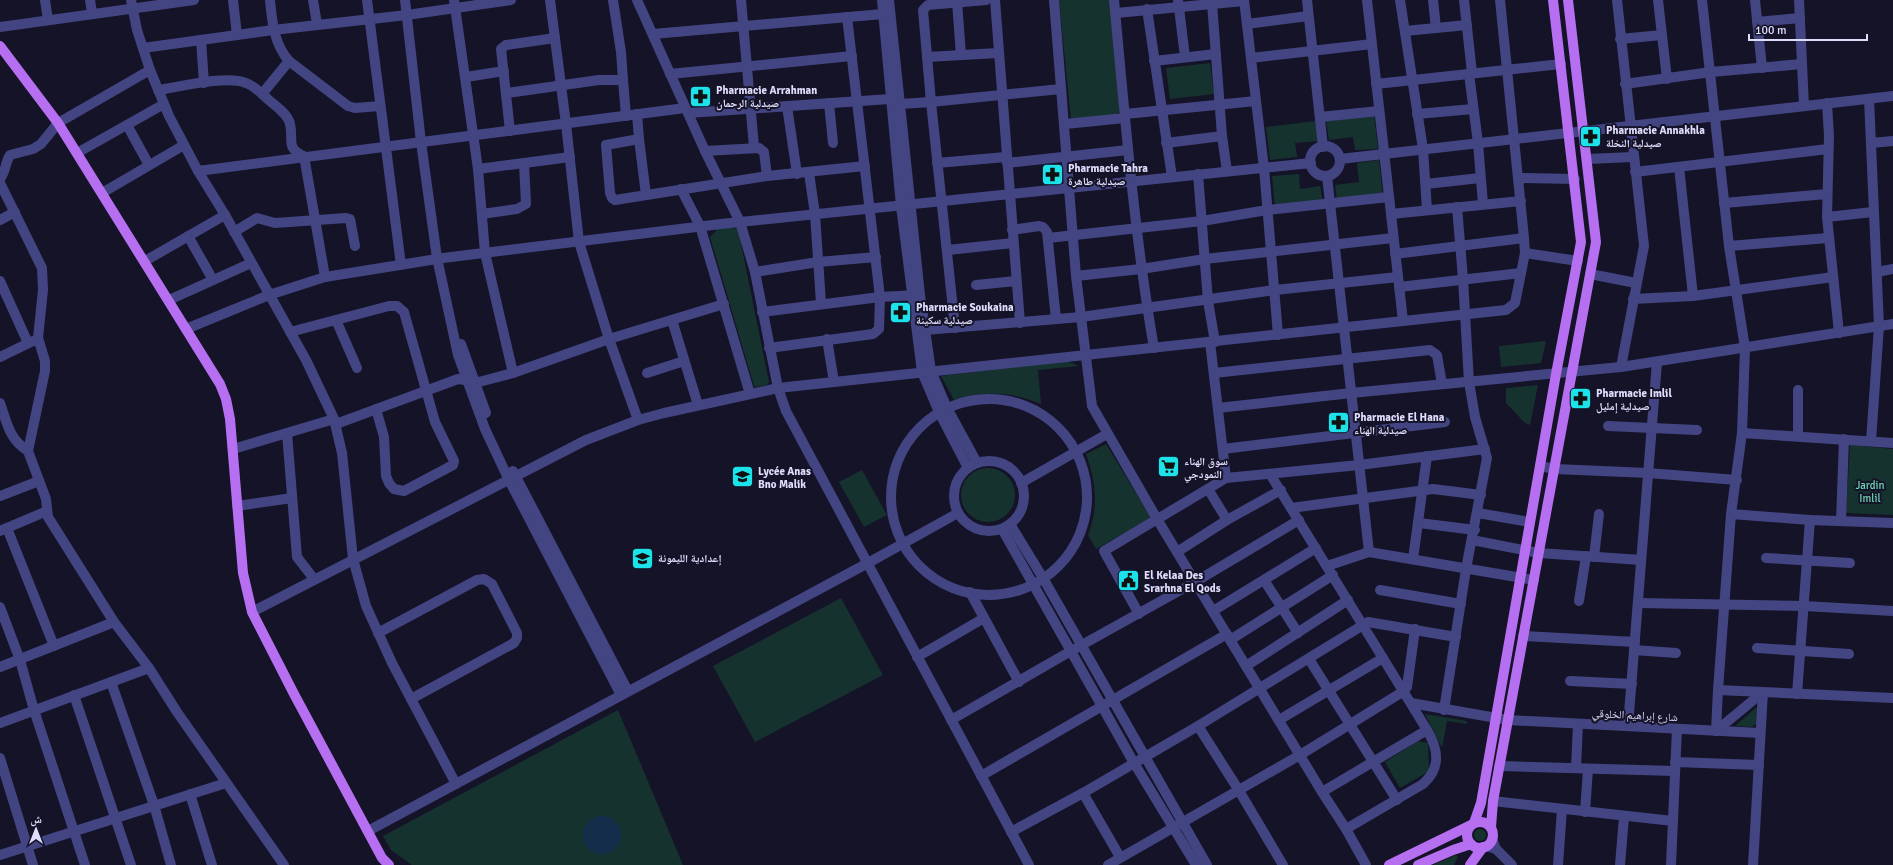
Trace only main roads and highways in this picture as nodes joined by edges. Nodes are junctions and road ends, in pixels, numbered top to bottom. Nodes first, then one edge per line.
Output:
1 (1553, 0) edge
2 (1568, 0) edge
3 (0, 46) edge
4 (1473, 824) junction
5 (1491, 827) junction
6 (1471, 844) junction
7 (1490, 845) junction
8 (389, 865) edge
9 (1389, 865) edge
10 (1418, 865) edge
11 (1465, 865) edge
12 (1470, 865) edge

1 - 4 main road
2 - 5 main road
3 - 8 main road
4 - 5 main road
4 - 6 main road
4 - 9 main road
5 - 7 main road
6 - 7 main road
6 - 10 main road
6 - 11 main road
7 - 12 main road

